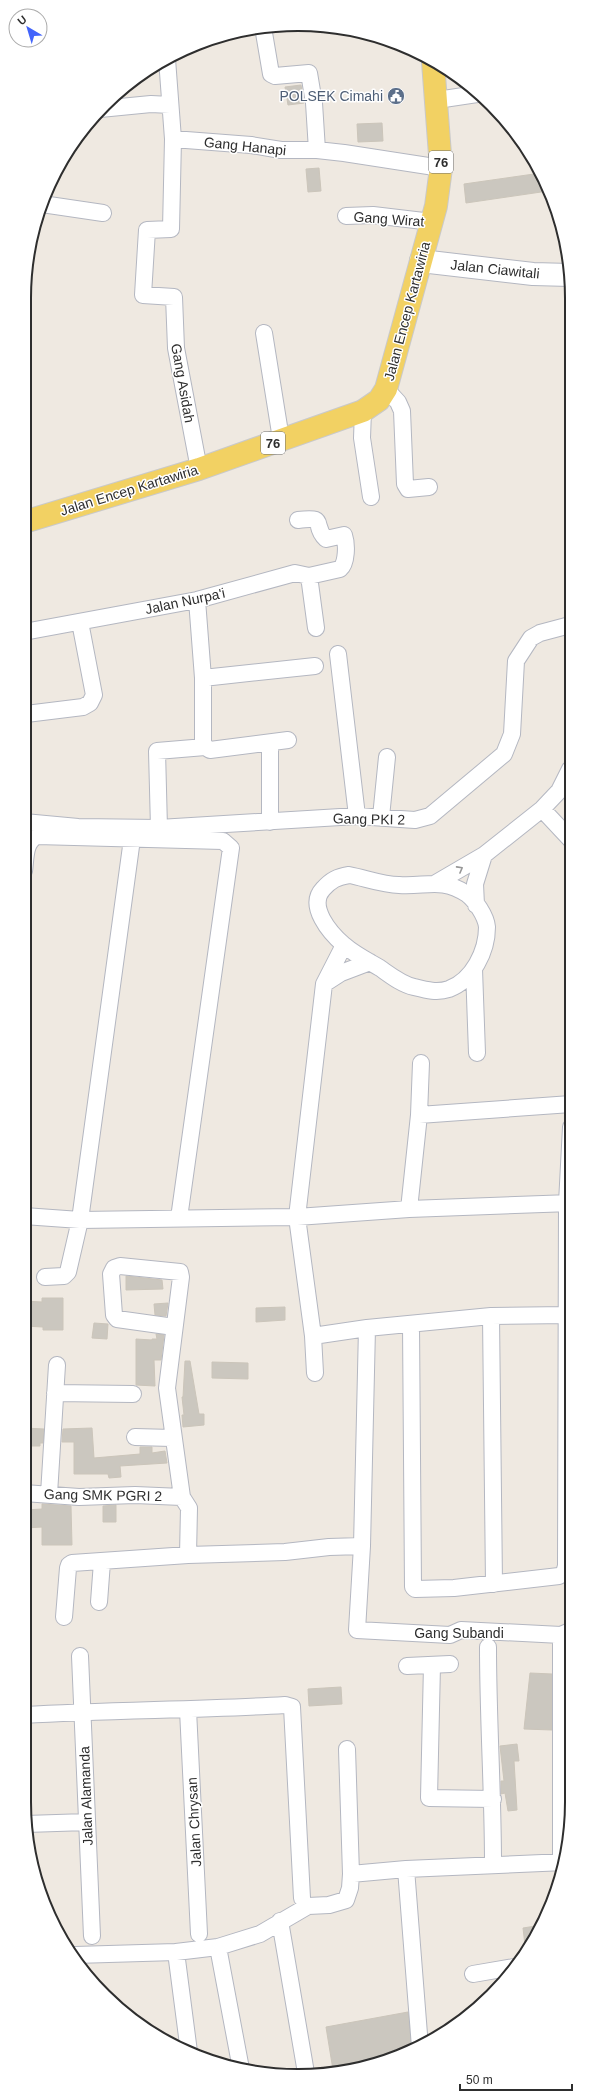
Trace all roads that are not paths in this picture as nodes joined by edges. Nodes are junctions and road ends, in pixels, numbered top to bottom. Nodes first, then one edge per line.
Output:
1 (265, 33) edge
2 (167, 66) edge
3 (434, 68) edge
4 (471, 95) edge
5 (437, 100) junction
6 (170, 105) junction
7 (110, 108) edge
8 (173, 139) junction
9 (317, 150) junction
10 (441, 168) junction
11 (48, 205) edge
12 (103, 213) dead end
13 (346, 216) dead end
14 (432, 222) junction
15 (421, 261) junction
16 (564, 275) edge
17 (264, 333) dead end
18 (386, 389) junction
19 (362, 411) junction
20 (282, 439) junction
21 (200, 469) junction
22 (429, 487) dead end
23 (371, 497) dead end
24 (31, 520) edge
25 (298, 520) dead end
26 (309, 576) junction
27 (197, 600) junction
28 (80, 622) junction
29 (565, 626) edge
30 (316, 628) dead end
31 (31, 631) edge
32 (338, 654) dead end
33 (315, 666) dead end
34 (203, 678) junction
35 (31, 713) edge
36 (288, 740) dead end
37 (270, 743) junction
38 (205, 747) junction
39 (387, 757) dead end
40 (565, 793) edge
41 (542, 809) junction
42 (357, 816) junction
43 (381, 817) junction
44 (270, 822) junction
45 (31, 823) edge
46 (159, 828) junction
47 (565, 834) edge
48 (31, 839) edge
49 (132, 839) junction
50 (484, 855) junction
51 (436, 882) junction
52 (476, 905) junction
53 (344, 945) junction
54 (370, 962) junction
55 (474, 969) junction
56 (324, 984) junction
57 (477, 1053) dead end
58 (421, 1063) dead end
59 (565, 1104) edge
60 (419, 1115) junction
61 (565, 1203) edge
62 (409, 1209) junction
63 (31, 1216) edge
64 (297, 1217) junction
65 (179, 1218) junction
66 (80, 1220) junction
67 (45, 1277) dead end
68 (565, 1315) edge
69 (491, 1316) junction
70 (411, 1324) junction
71 (174, 1327) junction
72 (367, 1328) junction
73 (313, 1336) junction
74 (57, 1366) dead end
75 (315, 1373) dead end
76 (55, 1393) junction
77 (132, 1394) dead end
78 (135, 1437) dead end
79 (172, 1438) junction
80 (31, 1493) edge
81 (49, 1494) junction
82 (182, 1497) junction
83 (362, 1546) junction
84 (188, 1555) junction
85 (102, 1562) junction
86 (565, 1570) edge
87 (494, 1584) junction
88 (99, 1602) dead end
89 (64, 1617) dead end
90 (565, 1632) edge
91 (488, 1647) dead end
92 (80, 1656) dead end
93 (450, 1664) dead end
94 (432, 1665) junction
95 (408, 1666) dead end
96 (565, 1708) edge
97 (188, 1710) junction
98 (82, 1711) junction
99 (31, 1715) edge
100 (347, 1750) dead end
101 (493, 1799) junction
102 (87, 1822) junction
103 (32, 1824) edge
104 (563, 1830) edge
105 (558, 1861) edge
106 (493, 1864) junction
107 (406, 1869) junction
108 (351, 1874) junction
109 (302, 1898) dead end
110 (280, 1921) junction
111 (199, 1934) dead end
112 (92, 1936) dead end
113 (218, 1947) junction
114 (176, 1952) junction
115 (79, 1955) edge
116 (507, 1968) edge
117 (473, 1974) dead end
118 (419, 2039) edge
119 (188, 2045) edge
120 (240, 2063) edge
121 (305, 2069) edge

1 - 9 street
2 - 6 street
3 - 5 main road, Jalan Encep Kartawiria / 76
4 - 5 street
5 - 10 main road, Jalan Encep Kartawiria / 76
6 - 7 street
6 - 8 street
8 - 9 street, Gang Hanapi
8 - 21 street, Gang Asidah
9 - 10 street, Gang Hanapi
10 - 14 main road, Jalan Encep Kartawiria / 76
11 - 12 street
13 - 14 street, Gang Wirat
14 - 15 main road, Jalan Encep Kartawiria / 76
15 - 16 main road, Jalan Ciawitali
15 - 18 main road, Jalan Encep Kartawiria / 76
17 - 20 street
18 - 19 main road, Jalan Encep Kartawiria / 76
18 - 22 street
19 - 20 main road, Jalan Encep Kartawiria / 76
19 - 23 street
20 - 21 main road, Jalan Encep Kartawiria / 76
21 - 24 main road, Jalan Encep Kartawiria / 76
25 - 26 street, Jalan Nurpa'i
26 - 27 street, Jalan Nurpa'i
26 - 30 street
27 - 28 street, Jalan Nurpa'i
27 - 34 street
28 - 31 street, Jalan Nurpa'i
28 - 35 street
29 - 43 street, Gang PKI 2
32 - 42 street
33 - 34 street
34 - 38 street
36 - 37 street
37 - 38 street
37 - 44 street
38 - 46 street
39 - 43 street
40 - 41 street
41 - 47 street
41 - 50 street
42 - 43 street, Gang PKI 2
42 - 44 street, Gang PKI 2
44 - 46 street, Gang PKI 2
45 - 46 street, Gang PKI 2
48 - 49 street
49 - 65 street
49 - 66 street
51 -> 50 street
50 - 52 street
51 - 52 street
51 - 53 street
52 - 55 street
53 - 54 street
53 - 56 street
54 - 55 street
54 - 56 street
55 - 57 street
56 - 64 street
58 - 60 street
59 - 60 street
60 - 62 street
61 - 62 street
62 - 64 street
63 - 66 street
64 - 65 street
64 - 73 street
65 - 66 street
66 - 67 street
68 - 69 street
69 - 70 street
69 - 87 street
70 - 72 street
70 - 87 street
71 - 71 street
71 - 79 street
72 - 73 street
72 - 83 street
73 - 75 street
74 - 76 street
76 - 77 street
76 - 81 street
78 - 79 street
79 - 82 street
80 - 81 street, Gang SMK PGRI 2
81 - 82 street, Gang SMK PGRI 2
82 - 84 street
83 - 84 street
83 - 90 street, Gang Subandi
84 - 85 street
85 - 88 street
85 - 89 street
86 - 87 street
91 - 101 street
92 - 98 street, Jalan Alamanda
93 - 94 street
94 - 95 street
94 - 101 street
96 - 104 street
97 - 98 street
97 - 109 street
97 - 111 street, Jalan Chrysan
98 - 99 street
98 - 102 street, Jalan Alamanda
100 - 108 street
101 - 106 street
102 - 103 street
102 - 112 street, Jalan Alamanda
105 - 106 street
106 - 107 street
107 - 108 street
107 - 118 street
108 - 110 street
110 - 113 street
110 - 121 street
113 - 114 street
113 - 120 street
114 - 115 street
114 - 119 street
116 - 117 street

